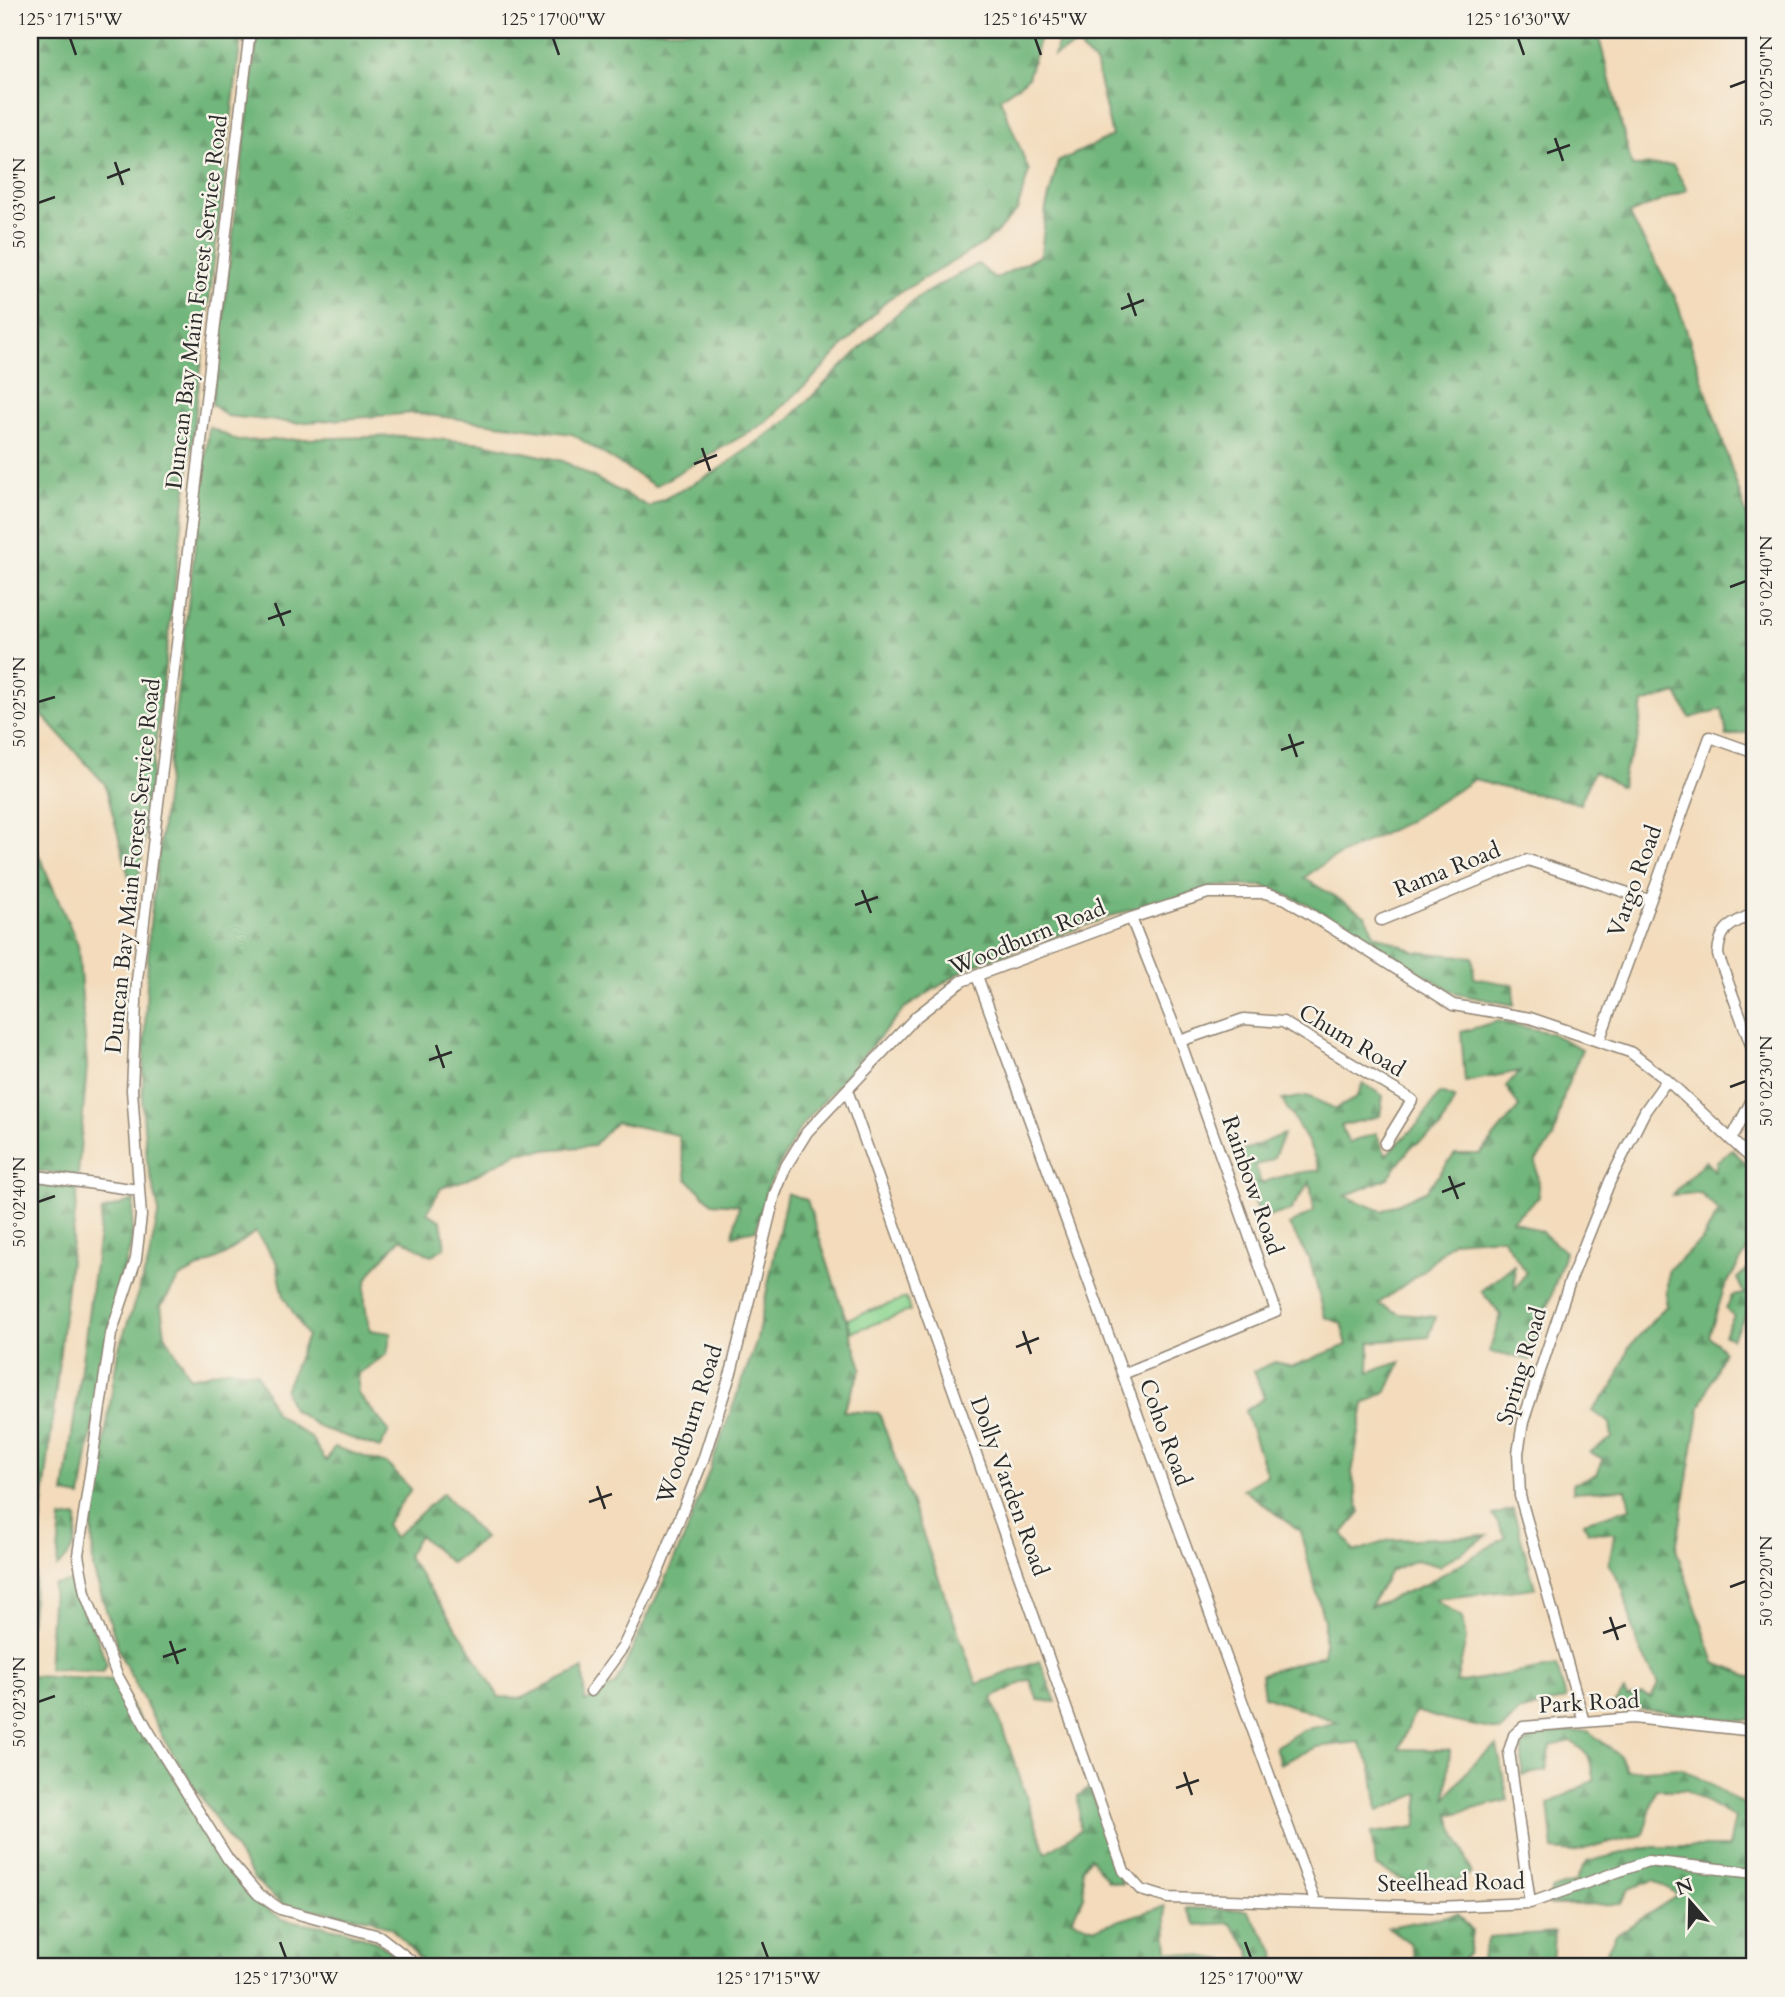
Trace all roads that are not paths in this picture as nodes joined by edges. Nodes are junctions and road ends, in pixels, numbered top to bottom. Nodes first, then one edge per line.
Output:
1 (250, 30) edge
2 (1755, 753) edge
3 (1649, 900) junction
4 (1755, 913) edge
5 (1130, 918) junction
6 (1381, 920) dead end
7 (977, 976) junction
8 (1180, 1041) junction
9 (1599, 1041) junction
10 (1755, 1056) edge
11 (1667, 1080) junction
12 (847, 1090) junction
13 (1755, 1094) edge
14 (1731, 1140) junction
15 (1385, 1144) dead end
16 (1755, 1163) edge
17 (30, 1174) edge
18 (138, 1190) junction
19 (1122, 1374) junction
20 (591, 1690) dead end
21 (1584, 1722) junction
22 (1755, 1731) edge
23 (1755, 1874) edge
24 (1141, 1890) joint
25 (1316, 1903) junction
26 (1530, 1903) junction
27 (419, 1967) edge

1 - 18 street, Duncan Bay Main Forest Service Road
2 - 3 street, Vargo Road
3 - 6 street, Rama Road
3 - 9 street, Vargo Road
4 - 10 street
5 - 7 street, Woodburn Road
5 - 8 street, Rainbow Road
5 - 9 street, Woodburn Road
7 - 12 street, Woodburn Road
7 - 19 street, Coho Road
8 - 15 street, Chum Road
8 - 19 street, Rainbow Road
9 - 11 street, Woodburn Road
11 - 14 street, Woodburn Road
11 - 21 street, Spring Road
12 - 20 street, Woodburn Road
12 - 24 street, Dolly Varden Road
13 - 14 street
14 - 16 street, Woodburn Road
17 - 18 street
18 - 27 street, Duncan Bay Main Forest Service Road
19 - 25 street, Coho Road
21 - 22 street, Park Road
21 - 26 street, Park Road
23 - 26 street, Steelhead Road
24 - 25 street, Steelhead Road
25 - 26 street, Steelhead Road

